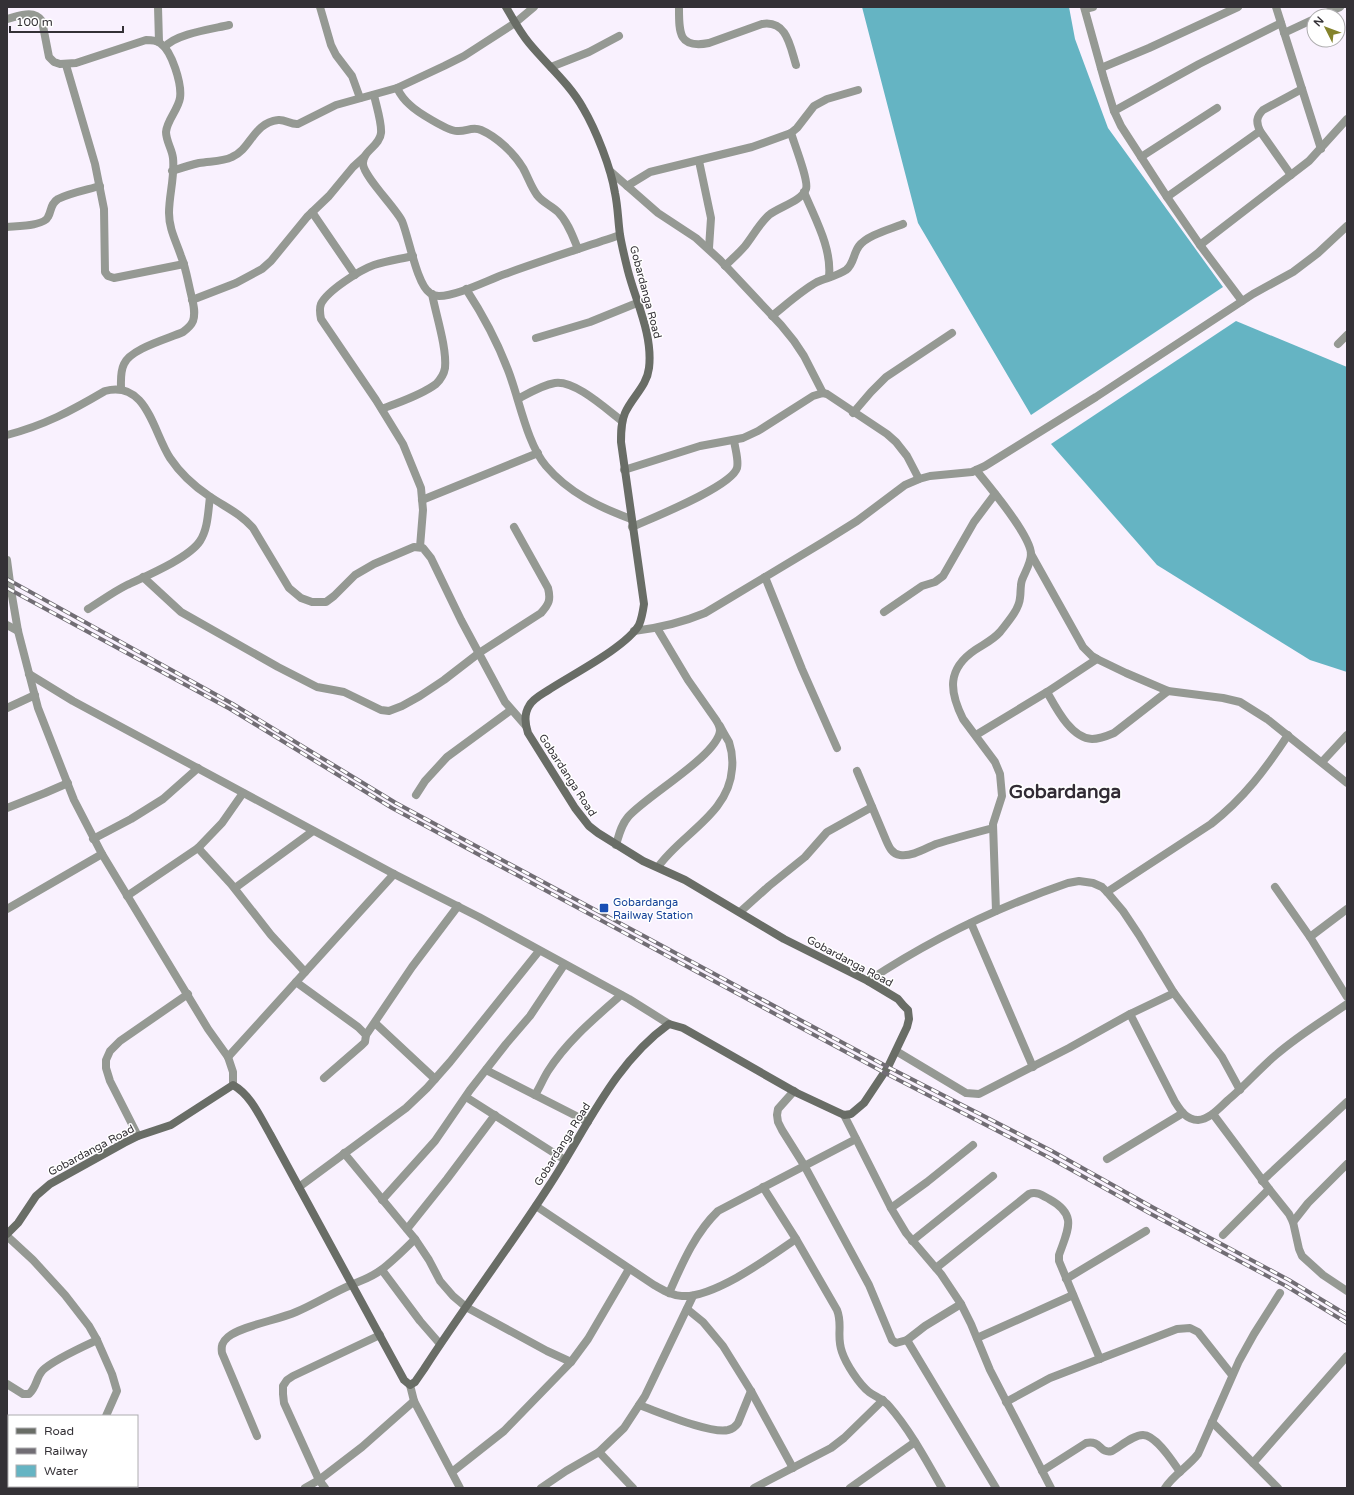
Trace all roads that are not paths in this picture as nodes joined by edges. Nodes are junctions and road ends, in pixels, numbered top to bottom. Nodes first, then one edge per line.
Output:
1 (158, 7) edge
2 (320, 7) edge
3 (506, 7) edge
4 (534, 7) edge
5 (679, 7) edge
6 (1238, 7) edge
7 (1276, 7) edge
8 (1087, 8) edge
9 (7, 19) edge
10 (515, 23) junction
11 (1281, 23) junction
12 (1306, 23) edge
13 (229, 25) dead end
14 (1284, 33) junction
15 (619, 36) dead end
16 (162, 44) junction
17 (66, 65) junction
18 (796, 65) dead end
19 (551, 68) junction
20 (1101, 68) junction
21 (397, 88) junction
22 (1302, 89) junction
23 (858, 90) dead end
24 (374, 95) junction
25 (360, 98) junction
26 (1217, 108) dead end
27 (1114, 111) junction
28 (1347, 119) edge
29 (1260, 131) junction
30 (791, 133) junction
31 (1321, 149) junction
32 (364, 157) junction
33 (1141, 157) junction
34 (699, 161) junction
35 (172, 171) junction
36 (610, 171) junction
37 (1291, 175) junction
38 (100, 186) junction
39 (627, 186) junction
40 (804, 192) junction
41 (1167, 198) junction
42 (312, 212) junction
43 (903, 224) dead end
44 (1347, 226) edge
45 (7, 227) edge
46 (620, 235) junction
47 (1200, 244) junction
48 (708, 248) junction
49 (578, 249) junction
50 (414, 256) junction
51 (184, 264) junction
52 (725, 266) junction
53 (355, 275) junction
54 (829, 277) junction
55 (466, 289) junction
56 (432, 294) junction
57 (192, 300) junction
58 (1242, 301) junction
59 (637, 303) junction
60 (772, 316) junction
61 (952, 333) dead end
62 (1347, 335) edge
63 (536, 338) dead end
64 (1338, 344) dead end
65 (121, 389) junction
66 (823, 393) junction
67 (518, 399) junction
68 (382, 410) junction
69 (853, 413) junction
70 (622, 420) junction
71 (7, 435) edge
72 (734, 440) junction
73 (538, 453) junction
74 (624, 470) junction
75 (976, 470) junction
76 (919, 479) junction
77 (995, 494) junction
78 (210, 497) junction
79 (422, 500) junction
80 (632, 523) junction
81 (514, 527) dead end
82 (420, 547) junction
83 (1031, 554) junction
84 (7, 560) edge
85 (143, 577) junction
86 (765, 577) junction
87 (88, 609) dead end
88 (884, 612) dead end
89 (7, 624) edge
90 (657, 628) junction
91 (18, 631) junction
92 (634, 631) junction
93 (479, 653) junction
94 (1097, 659) junction
95 (29, 674) junction
96 (1168, 690) junction
97 (1047, 692) junction
98 (35, 695) junction
99 (7, 708) edge
100 (511, 710) junction
101 (526, 726) junction
102 (719, 726) junction
103 (1288, 735) junction
104 (1347, 735) edge
105 (976, 736) junction
106 (837, 748) dead end
107 (1322, 762) junction
108 (198, 768) junction
109 (857, 771) dead end
110 (68, 783) junction
111 (1347, 783) edge
112 (243, 793) junction
113 (416, 795) dead end
114 (872, 807) junction
115 (7, 808) edge
116 (993, 828) junction
117 (314, 831) junction
118 (93, 839) junction
119 (616, 845) junction
120 (198, 848) junction
121 (102, 854) junction
122 (658, 867) junction
123 (394, 874) junction
124 (1276, 887) dead end
125 (235, 888) junction
126 (1107, 892) junction
127 (127, 896) junction
128 (458, 906) junction
129 (7, 909) edge
130 (1347, 909) edge
131 (996, 911) junction
132 (740, 912) junction
133 (971, 923) junction
134 (1310, 938) junction
135 (539, 951) junction
136 (564, 965) junction
137 (305, 972) junction
138 (868, 981) junction
139 (296, 982) junction
140 (1174, 993) junction
141 (188, 994) junction
142 (620, 995) junction
143 (1347, 997) edge
144 (1347, 1004) edge
145 (1130, 1014) junction
146 (375, 1023) junction
147 (669, 1024) junction
148 (366, 1035) junction
149 (896, 1051) junction
150 (228, 1057) junction
151 (1033, 1067) junction
152 (486, 1070) junction
153 (324, 1078) dead end
154 (436, 1079) junction
155 (233, 1085) junction
156 (1240, 1090) junction
157 (794, 1091) junction
158 (535, 1096) junction
159 (466, 1097) junction
160 (1347, 1102) edge
161 (1182, 1113) junction
162 (1213, 1114) junction
163 (495, 1115) junction
164 (844, 1115) junction
165 (588, 1122) junction
166 (138, 1136) junction
167 (856, 1139) junction
168 (973, 1145) dead end
169 (344, 1154) junction
170 (1107, 1159) dead end
171 (565, 1160) junction
172 (1347, 1164) edge
173 (804, 1165) junction
174 (993, 1176) dead end
175 (1262, 1181) junction
176 (300, 1187) junction
177 (763, 1187) junction
178 (1269, 1189) junction
179 (382, 1200) junction
180 (536, 1206) junction
181 (891, 1208) junction
182 (1293, 1222) junction
183 (407, 1229) junction
184 (1146, 1231) dead end
185 (7, 1235) edge
186 (1223, 1235) dead end
187 (796, 1239) junction
188 (415, 1240) junction
189 (912, 1241) junction
190 (936, 1268) junction
191 (629, 1269) junction
192 (382, 1270) junction
193 (1066, 1280) junction
194 (352, 1285) junction
195 (1347, 1291) edge
196 (670, 1293) junction
197 (1280, 1293) dead end
198 (1073, 1295) junction
199 (693, 1296) junction
200 (961, 1304) junction
201 (466, 1307) junction
202 (687, 1309) junction
203 (380, 1335) junction
204 (977, 1338) junction
205 (97, 1340) junction
206 (906, 1340) junction
207 (440, 1344) junction
208 (1347, 1356) edge
209 (1100, 1359) junction
210 (571, 1362) junction
211 (1232, 1375) junction
212 (7, 1384) edge
213 (410, 1385) junction
214 (751, 1391) junction
215 (883, 1400) junction
216 (414, 1401) junction
217 (1006, 1402) junction
218 (640, 1405) junction
219 (106, 1415) edge
220 (1212, 1422) junction
221 (257, 1436) dead end
222 (915, 1442) junction
223 (600, 1452) junction
224 (1253, 1463) junction
225 (793, 1468) junction
226 (1042, 1471) junction
227 (452, 1472) junction
228 (1180, 1472) junction
229 (319, 1480) junction
230 (305, 1488) edge
231 (325, 1488) edge
232 (460, 1488) edge
233 (541, 1488) edge
234 (633, 1488) edge
235 (754, 1488) edge
236 (850, 1488) edge
237 (942, 1488) edge
238 (996, 1488) edge
239 (1051, 1488) edge
240 (1165, 1488) edge
241 (1278, 1488) edge

1 - 16 street
2 - 25 street
3 - 10 main road, Gobardanga Road
4 - 10 street
5 - 18 street
6 - 20 street
7 - 11 street
8 - 20 street
9 - 17 street
10 - 19 main road, Gobardanga Road
10 - 21 street
11 - 14 street
11 - 27 street
12 - 14 street
13 - 16 street
14 - 22 street
15 - 19 street
16 - 17 street
16 - 35 street
17 - 38 street
19 - 36 main road, Gobardanga Road
20 - 27 street
21 - 24 street
21 - 49 street
22 - 29 street
22 - 31 street
23 - 30 street
24 - 25 street
24 - 32 street
25 - 35 street
26 - 33 street
27 - 33 street
28 - 31 street
29 - 37 street
29 - 41 street
30 - 34 street
30 - 40 street
31 - 37 street
32 - 42 street
32 - 50 street
33 - 41 street
34 - 39 street
34 - 48 street
35 - 51 street
36 - 39 street
36 - 46 main road, Gobardanga Road
37 - 47 street
38 - 45 street
38 - 51 street
39 - 48 street
40 - 52 street
40 - 54 street
41 - 47 street
42 - 53 street
42 - 57 street
43 - 54 street
44 - 58 street
46 - 49 street
46 - 59 main road, Gobardanga Road
47 - 58 street
48 - 52 street
49 - 55 street
50 - 53 street
50 - 56 street
51 - 57 street
52 - 60 street
53 - 68 street
54 - 60 street
55 - 56 street
55 - 67 street
56 - 68 street
57 - 65 street
58 - 75 street
59 - 63 street
59 - 70 main road, Gobardanga Road
60 - 66 street
61 - 69 street
62 - 64 street
65 - 71 street
65 - 78 street
66 - 69 street
66 - 72 street
67 - 70 street
67 - 73 street
68 - 79 street
69 - 76 street
70 - 74 main road, Gobardanga Road
72 - 74 street
72 - 80 street
73 - 79 street
73 - 80 street
74 - 80 main road, Gobardanga Road
75 - 76 street
75 - 77 street
76 - 86 street
77 - 83 street
77 - 88 street
78 - 82 street
78 - 85 street
79 - 82 street
80 - 92 main road, Gobardanga Road
81 - 93 street
82 - 93 street
83 - 94 street
83 - 105 street
84 - 91 street
85 - 87 street
85 - 93 street
86 - 90 street
86 - 106 street
89 - 91 street
90 - 92 street
90 - 102 street
91 - 95 street
92 - 101 main road, Gobardanga Road
93 - 100 street
94 - 96 street
94 - 97 street
95 - 98 street
95 - 108 street
96 - 97 street
96 - 103 street
97 - 105 street
98 - 99 street
98 - 110 street
100 - 101 street
100 - 113 street
101 - 119 main road, Gobardanga Road
102 - 119 street
102 - 122 street
103 - 107 street
103 - 126 street
104 - 107 street
105 - 116 street
107 - 111 street
108 - 112 street
108 - 118 street
109 - 114 street
110 - 115 street
110 - 118 street
112 - 117 street
112 - 120 street
114 - 116 street
114 - 132 street
116 - 131 street
117 - 123 street
117 - 125 street
118 - 121 street
119 - 122 main road, Gobardanga Road
120 - 125 street
120 - 127 street
121 - 127 street
121 - 129 street
122 - 132 main road, Gobardanga Road
123 - 128 street
123 - 137 street
124 - 134 street
125 - 137 street
126 - 131 street
126 - 140 street
127 - 141 street
128 - 135 street
128 - 146 street
130 - 134 street
131 - 133 street
132 - 138 main road, Gobardanga Road
133 - 138 street
133 - 151 street
134 - 143 street
135 - 136 street
135 - 154 street
136 - 142 street
136 - 152 street
137 - 139 street
138 - 149 main road, Gobardanga Road
139 - 148 street
139 - 150 street
140 - 145 street
140 - 156 street
141 - 150 street
141 - 166 street
142 - 147 street
142 - 158 street
144 - 156 street
145 - 151 street
145 - 161 street
146 - 148 street
146 - 154 street
147 - 157 main road
147 - 165 main road, Gobardanga Road
148 - 153 street
149 - 151 street
149 - 164 main road, Gobardanga Road
150 - 155 street
152 - 158 street
152 - 159 street
154 - 169 street
155 - 166 main road, Gobardanga Road
155 - 176 main road
156 - 162 street
157 - 164 main road
157 - 173 street
158 - 165 street
159 - 163 street
159 - 179 street
160 - 175 street
161 - 162 street
161 - 170 street
162 - 175 street
163 - 171 street
163 - 183 street
164 - 167 street
165 - 171 main road, Gobardanga Road
166 - 185 main road, Gobardanga Road
167 - 173 street
167 - 181 street
168 - 181 street
169 - 176 street
169 - 179 street
171 - 180 main road, Gobardanga Road
172 - 182 street
173 - 177 street
173 - 206 street
174 - 189 street
175 - 178 street
176 - 194 main road
177 - 187 street
177 - 196 street
178 - 182 street
178 - 186 street
179 - 183 street
180 - 191 street
180 - 201 main road, Gobardanga Road
181 - 189 street
182 - 195 street
183 - 188 street
184 - 193 street
185 - 205 street
187 - 199 street
187 - 215 street
188 - 192 street
188 - 201 street
189 - 190 street
190 - 193 street
190 - 200 street
191 - 196 street
191 - 210 street
192 - 194 street
192 - 207 street
193 - 198 street
194 - 203 main road
194 - 221 street
196 - 199 street
197 - 211 street
198 - 204 street
198 - 209 street
199 - 202 street
200 - 204 street
200 - 206 street
201 - 207 main road, Gobardanga Road
201 - 210 street
202 - 214 street
202 - 218 street
203 - 213 main road
203 - 229 street
204 - 217 street
205 - 212 street
205 - 219 street
206 - 238 street
207 - 213 main road, Gobardanga Road
208 - 224 street
209 - 211 street
209 - 217 street
210 - 227 street
211 - 220 street
213 - 216 street
214 - 218 street
214 - 225 street
215 - 222 street
215 - 225 street
216 - 227 street
216 - 229 street
217 - 226 street
218 - 223 street
220 - 224 street
220 - 228 street
222 - 236 street
222 - 237 street
223 - 233 street
223 - 234 street
224 - 241 street
225 - 235 street
226 - 228 street
226 - 239 street
227 - 232 street
228 - 240 street
229 - 230 street
229 - 231 street

